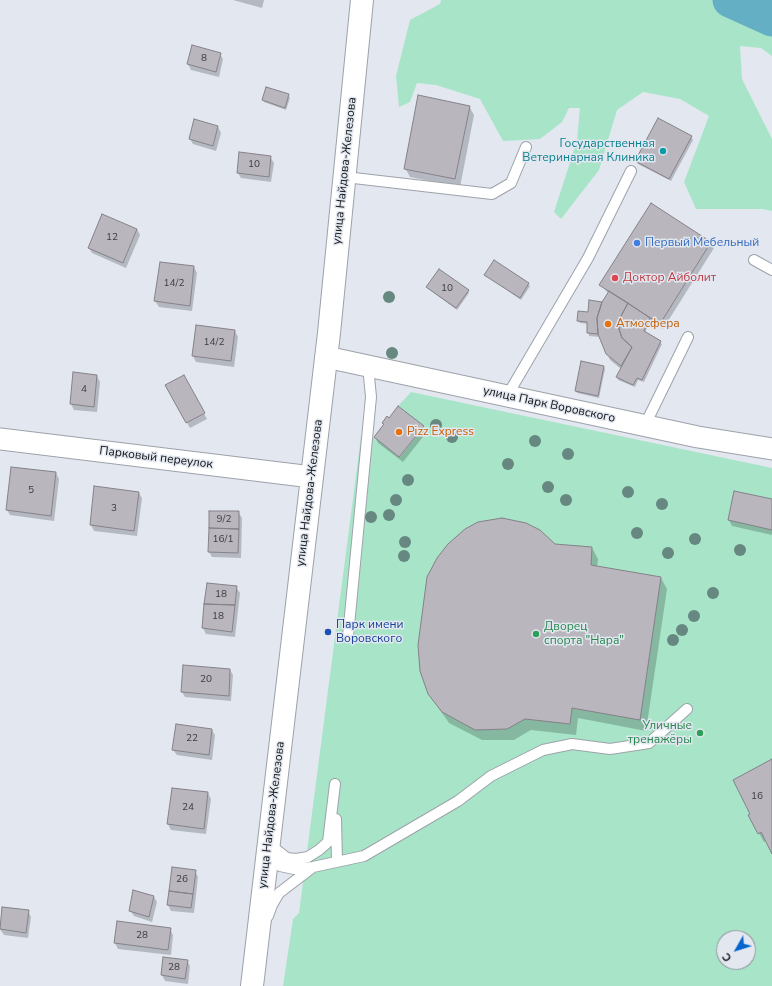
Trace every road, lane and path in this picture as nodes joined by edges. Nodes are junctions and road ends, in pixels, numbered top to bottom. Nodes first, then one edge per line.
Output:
1 (362, 0) edge
2 (526, 147) dead end
3 (631, 171) dead end
4 (345, 177) junction
5 (754, 260) dead end
6 (772, 270) edge
7 (688, 337) dead end
8 (326, 357) junction
9 (368, 366) junction
10 (507, 396) junction
11 (645, 425) junction
12 (0, 439) edge
13 (772, 449) edge
14 (312, 477) junction
15 (348, 636) dead end
16 (687, 709) dead end
17 (269, 839) junction
18 (337, 861) junction
19 (313, 867) junction
20 (252, 985) edge

1 - 4 main road, улица Найдова-Железова
2 - 4 lane
3 - 10 lane
4 - 8 main road, улица Найдова-Железова
5 - 6 lane
7 - 11 lane
8 - 9 street, улица Парк Воровского
8 - 14 main road, улица Найдова-Железова
9 - 10 street, улица Парк Воровского
9 - 15 lane
10 - 11 street, улица Парк Воровского
11 - 13 street, улица Парк Воровского
12 - 14 street, Парковый переулок
14 - 17 main road, улица Найдова-Железова
16 - 18 lane
17 - 18 lane
17 - 19 lane
17 - 20 main road, улица Найдова-Железова
18 - 19 lane
19 - 20 lane

